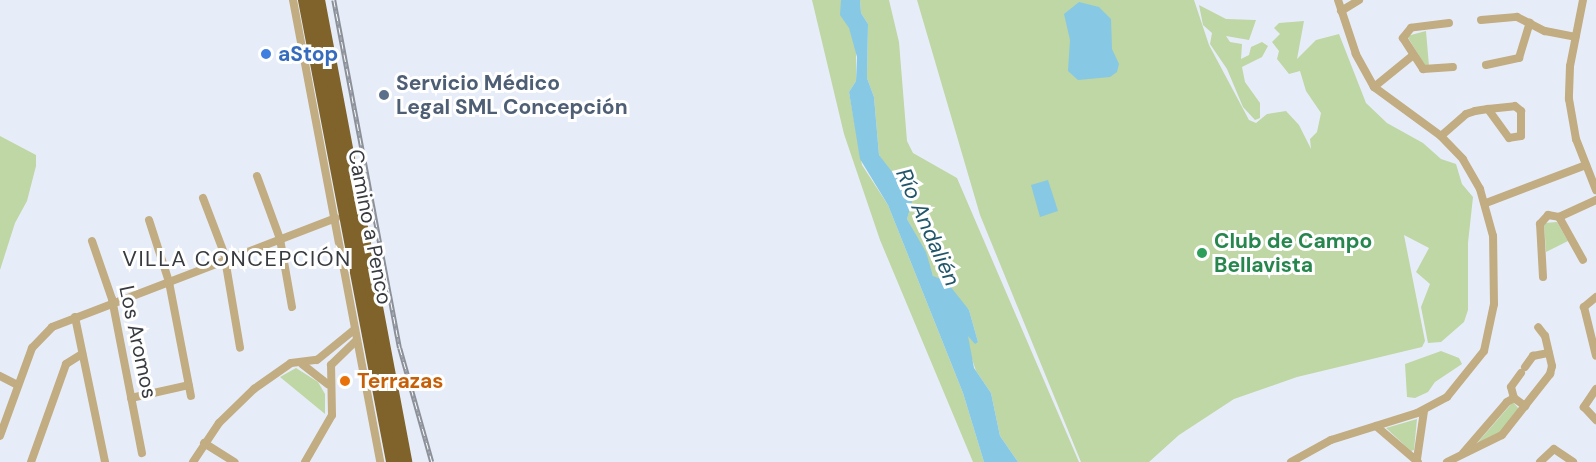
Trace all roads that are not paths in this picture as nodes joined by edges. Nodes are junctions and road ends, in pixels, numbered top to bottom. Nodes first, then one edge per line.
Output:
1 (318, 0) edge
2 (1338, 0) edge
3 (1359, 0) edge
4 (1583, 0) edge
5 (297, 2) edge
6 (1341, 10) junction
7 (1480, 20) dead end
8 (1449, 23) dead end
9 (1530, 23) junction
10 (1575, 37) junction
11 (1413, 56) junction
12 (1486, 64) dead end
13 (1453, 67) dead end
14 (308, 81) junction
15 (1374, 87) junction
16 (324, 100) junction
17 (1488, 109) junction
18 (1441, 136) junction
19 (1586, 165) junction
20 (257, 176) dead end
21 (1596, 190) edge
22 (203, 198) dead end
23 (1596, 200) edge
24 (1486, 203) junction
25 (346, 215) junction
26 (1559, 218) junction
27 (149, 220) dead end
28 (280, 239) junction
29 (92, 241) dead end
30 (225, 260) junction
31 (1583, 260) dead end
32 (1543, 277) dead end
33 (169, 282) junction
34 (1596, 297) edge
35 (112, 303) junction
36 (292, 307) dead end
37 (75, 317) junction
38 (1539, 327) dead end
39 (359, 329) junction
40 (240, 348) dead end
41 (1549, 353) junction
42 (82, 354) junction
43 (1596, 356) edge
44 (302, 363) junction
45 (0, 376) edge
46 (18, 385) junction
47 (189, 385) junction
48 (329, 385) junction
49 (1596, 389) edge
50 (191, 396) dead end
51 (131, 398) junction
52 (1514, 398) junction
53 (1525, 406) junction
54 (1424, 411) junction
55 (1596, 420) edge
56 (1376, 426) junction
57 (1, 431) edge
58 (204, 443) junction
59 (142, 453) dead end
60 (1463, 453) junction
61 (1417, 460) edge
62 (31, 462) edge
63 (105, 462) edge
64 (194, 462) edge
65 (235, 462) edge
66 (304, 462) edge
67 (380, 462) edge
68 (393, 462) edge
69 (405, 462) edge
70 (1291, 462) edge
71 (1447, 462) edge
72 (1540, 462) edge
73 (1573, 462) edge

1 - 25 highway, Camino a Penco
2 - 6 street
3 - 6 street
4 - 10 street
5 - 14 street
5 - 16 highway, Camino a Penco
6 - 15 street
7 - 9 street
8 - 11 street
9 - 10 street
9 - 12 street
10 - 19 street
11 - 13 street
11 - 15 street
14 - 16 highway
14 - 25 street
15 - 18 street
16 - 25 highway, Camino a Penco
17 - 17 street
17 - 18 street
18 - 24 street
19 - 21 street
19 - 24 street
20 - 28 street
22 - 30 street
23 - 26 street
24 - 54 street
25 - 28 street
25 - 39 highway, Camino a Penco
25 - 69 highway, Camino a Penco
26 - 31 street
26 - 32 street
27 - 33 street
28 - 30 street
28 - 36 street
29 - 35 street, Los Aromos
30 - 33 street
30 - 40 street
33 - 35 street
33 - 47 street
34 - 43 street
35 - 37 street
35 - 51 street, Los Aromos
37 - 42 street
37 - 46 street
38 - 41 street
39 - 44 street
39 - 48 street
39 - 67 street
39 - 68 highway, Camino a Penco
41 - 52 street
41 - 53 street
42 - 62 street
42 - 63 street
44 - 48 street
44 - 58 street
45 - 46 street
46 - 57 street
47 - 50 street
47 - 51 street
48 - 66 street
49 - 55 street
51 - 59 street, Los Aromos
52 - 53 street
52 - 60 street
53 - 60 street
54 - 56 street
54 - 61 street
56 - 61 street
56 - 70 street
58 - 64 street
58 - 65 street
60 - 71 street
72 - 73 street

